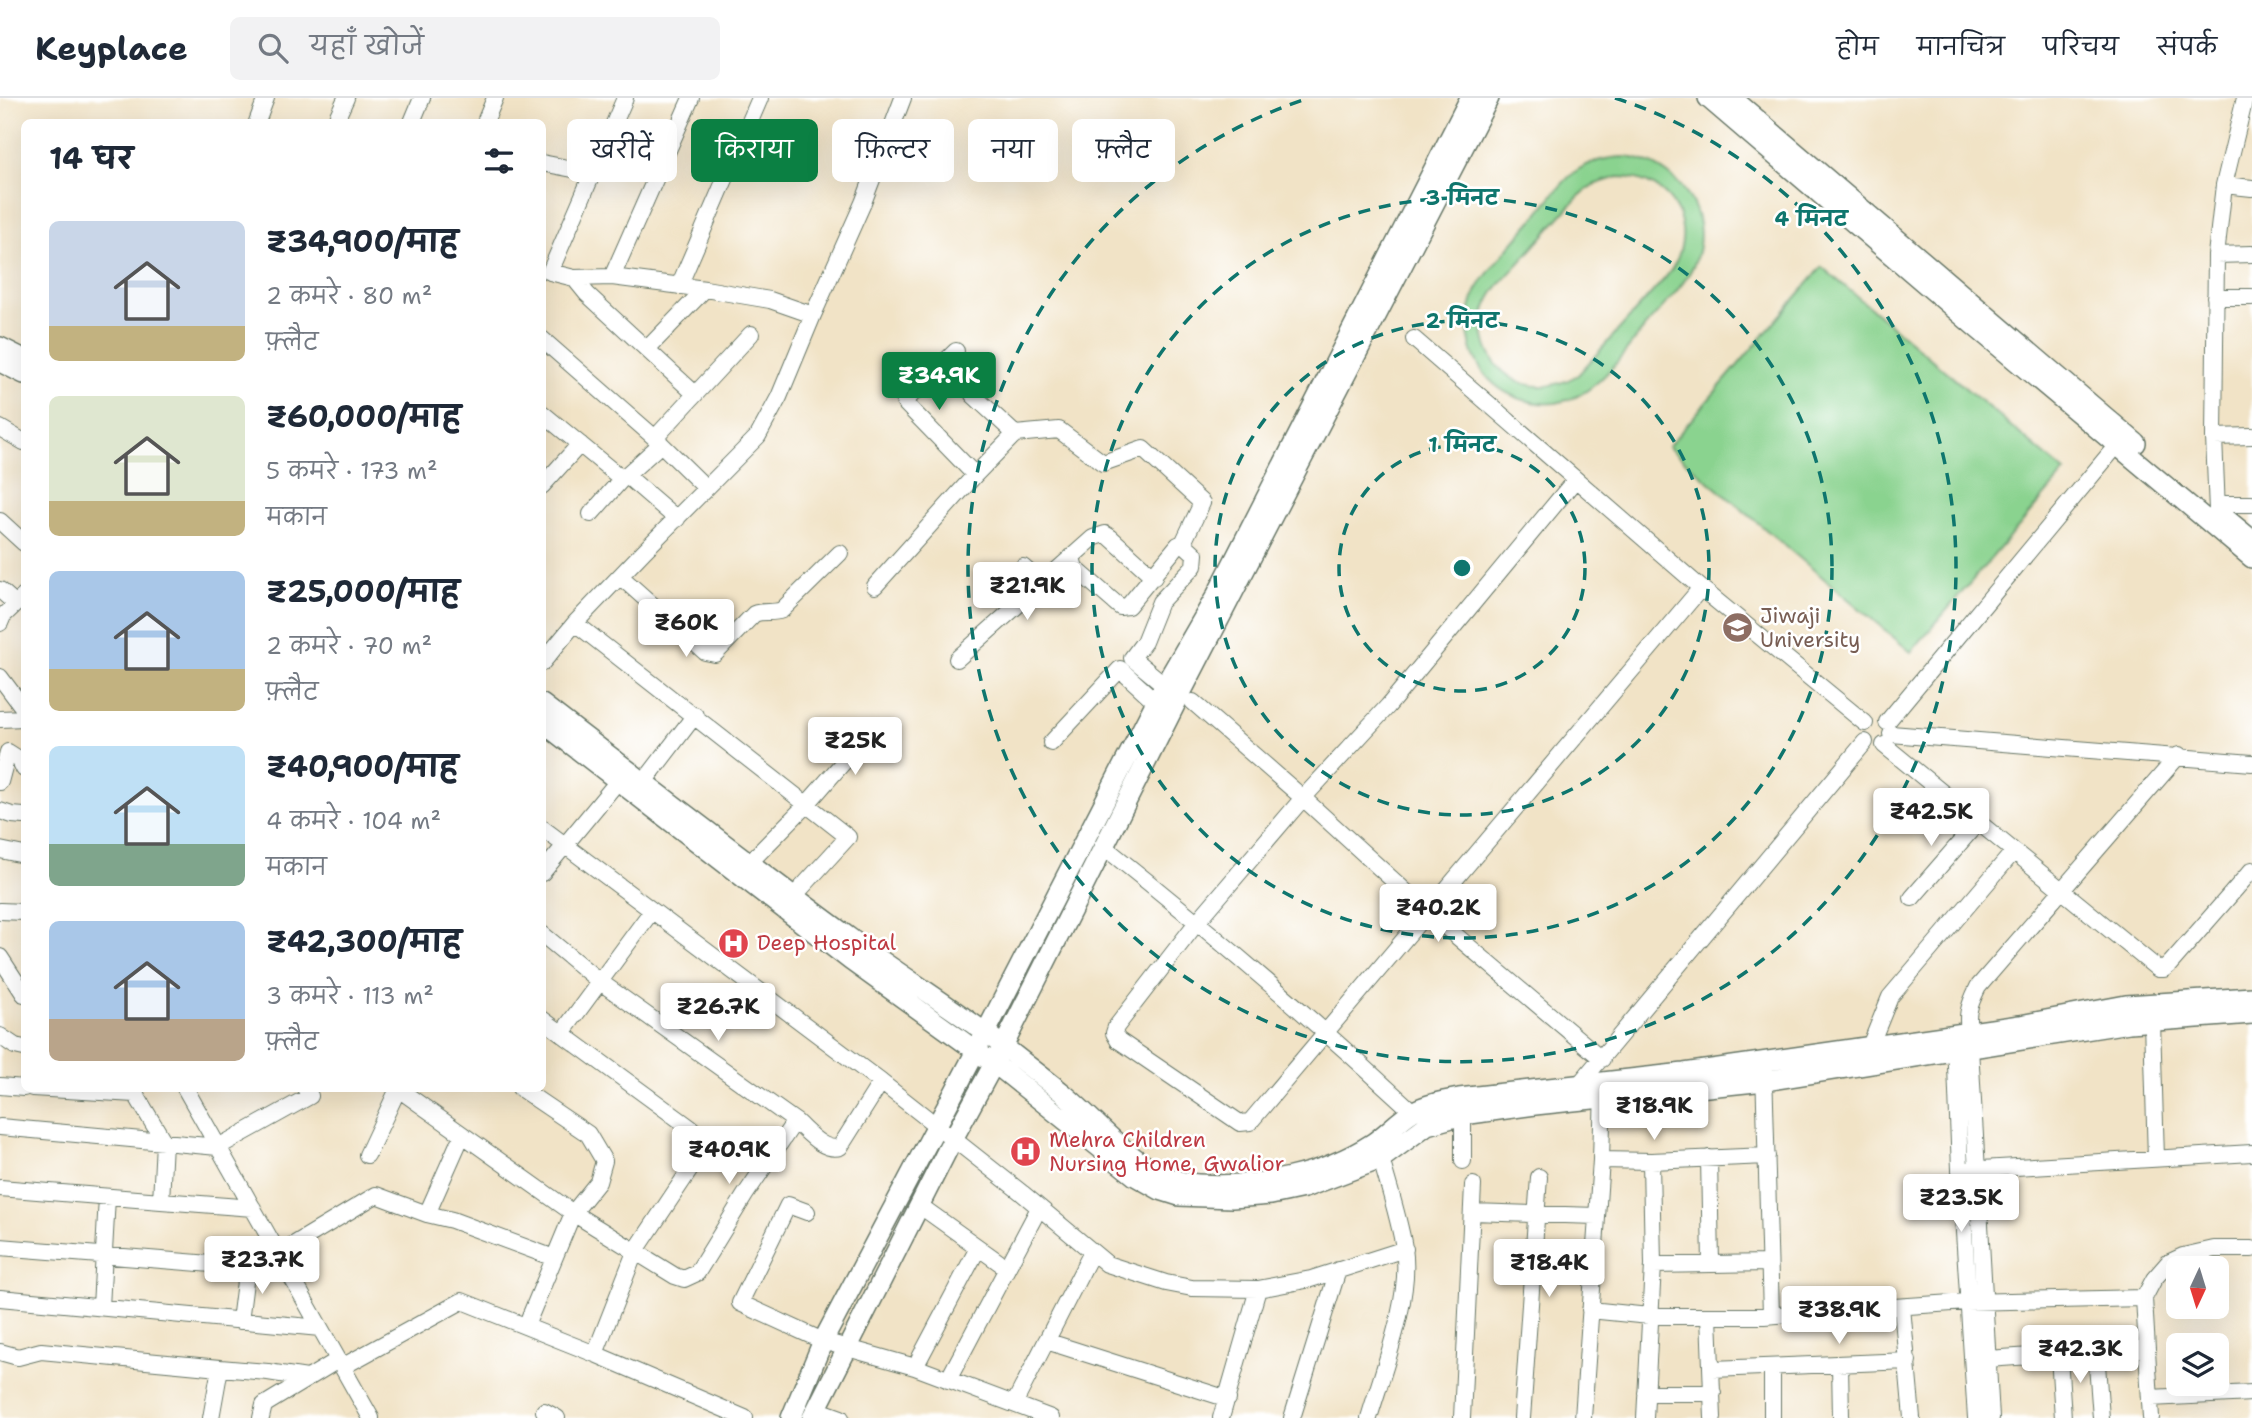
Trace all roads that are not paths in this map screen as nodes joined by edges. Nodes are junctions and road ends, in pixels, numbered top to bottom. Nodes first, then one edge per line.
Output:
1 (266, 98) edge
2 (346, 98) edge
3 (422, 98) edge
4 (495, 98) edge
5 (625, 98) edge
6 (691, 98) edge
7 (760, 98) edge
8 (902, 98) edge
9 (1470, 98) edge
10 (1489, 98) edge
11 (1708, 98) edge
12 (1732, 98) edge
13 (2245, 98) edge
14 (258, 119) edge
15 (336, 119) edge
16 (413, 119) edge
17 (486, 119) edge
18 (616, 119) edge
19 (546, 164) edge
20 (567, 168) edge
21 (589, 182) edge
22 (2224, 186) junction
23 (2252, 188) edge
24 (2252, 254) edge
25 (2216, 255) junction
26 (612, 277) junction
27 (574, 278) junction
28 (679, 286) junction
29 (705, 289) junction
30 (2215, 297) junction
31 (2252, 297) edge
32 (813, 315) junction
33 (751, 334) dead end
34 (1414, 339) dead end
35 (546, 343) edge
36 (0, 347) edge
37 (647, 349) junction
38 (956, 351) dead end
39 (21, 358) edge
40 (0, 362) edge
41 (21, 372) edge
42 (694, 393) junction
43 (973, 395) dead end
44 (546, 415) edge
45 (0, 428) edge
46 (1015, 434) junction
47 (2252, 436) edge
48 (2214, 437) junction
49 (21, 440) edge
50 (658, 441) junction
51 (580, 444) junction
52 (2118, 444) junction
53 (975, 475) junction
54 (624, 477) junction
55 (1575, 480) junction
56 (546, 482) edge
57 (706, 488) junction
58 (2252, 504) edge
59 (2217, 508) junction
60 (591, 514) dead end
61 (677, 519) junction
62 (0, 522) edge
63 (21, 540) edge
64 (2252, 540) edge
65 (1183, 542) junction
66 (840, 553) dead end
67 (1072, 558) junction
68 (2252, 558) edge
69 (1023, 567) dead end
70 (621, 577) junction
71 (1154, 577) junction
72 (1042, 584) junction
73 (875, 586) dead end
74 (1701, 588) junction
75 (0, 590) edge
76 (20, 600) edge
77 (0, 623) edge
78 (575, 624) junction
79 (546, 658) edge
80 (957, 659) dead end
81 (1126, 664) junction
82 (0, 677) edge
83 (1173, 697) junction
84 (21, 705) edge
85 (546, 707) edge
86 (695, 715) junction
87 (21, 718) edge
88 (0, 719) edge
89 (1864, 723) junction
90 (546, 725) edge
91 (876, 725) dead end
92 (1887, 734) junction
93 (827, 736) dead end
94 (1865, 742) junction
95 (1051, 743) dead end
96 (2179, 755) junction
97 (849, 756) junction
98 (21, 763) edge
99 (2252, 763) edge
100 (618, 780) junction
101 (0, 782) edge
102 (640, 788) junction
103 (1303, 798) junction
104 (807, 804) junction
105 (0, 811) edge
106 (21, 816) edge
107 (1978, 822) junction
108 (546, 831) edge
109 (565, 845) junction
110 (1103, 846) junction
111 (0, 850) edge
112 (2014, 851) junction
113 (21, 854) edge
114 (546, 868) edge
115 (744, 869) junction
116 (2252, 870) edge
117 (2062, 890) junction
118 (794, 897) junction
119 (1912, 898) dead end
120 (0, 911) edge
121 (21, 912) edge
122 (652, 912) junction
123 (1429, 912) junction
124 (1198, 922) junction
125 (546, 937) edge
126 (0, 957) edge
127 (878, 970) junction
128 (599, 981) junction
129 (21, 989) edge
130 (2252, 998) edge
131 (2252, 1014) edge
132 (2152, 1021) junction
133 (546, 1022) edge
134 (1327, 1032) junction
135 (562, 1033) junction
136 (985, 1034) junction
137 (0, 1035) edge
138 (1962, 1041) junction
139 (1003, 1046) junction
140 (1870, 1046) junction
141 (21, 1047) edge
142 (976, 1051) junction
143 (1602, 1059) junction
144 (1763, 1061) junction
145 (994, 1064) junction
146 (1765, 1081) junction
147 (881, 1082) junction
148 (0, 1086) edge
149 (1577, 1087) junction
150 (21, 1088) edge
151 (1603, 1091) junction
152 (135, 1092) edge
153 (187, 1092) edge
154 (308, 1092) edge
155 (397, 1092) edge
156 (402, 1092) edge
157 (526, 1092) edge
158 (1413, 1111) junction
159 (1463, 1115) junction
160 (795, 1121) junction
161 (0, 1127) edge
162 (936, 1127) junction
163 (462, 1135) junction
164 (953, 1139) junction
165 (1392, 1139) junction
166 (164, 1142) junction
167 (218, 1147) junction
168 (2252, 1153) edge
169 (367, 1155) dead end
170 (1767, 1156) junction
171 (1709, 1158) junction
172 (1381, 1159) junction
173 (2156, 1159) junction
174 (1601, 1160) junction
175 (1463, 1161) dead end
176 (1651, 1161) junction
177 (1967, 1169) junction
178 (1539, 1177) dead end
179 (1473, 1185) dead end
180 (0, 1188) edge
181 (1199, 1191) junction
182 (107, 1196) junction
183 (161, 1201) junction
184 (919, 1205) junction
185 (253, 1208) junction
186 (1039, 1208) junction
187 (807, 1212) dead end
188 (1472, 1212) junction
189 (573, 1213) junction
190 (1536, 1213) junction
191 (427, 1214) junction
192 (1597, 1216) junction
193 (0, 1247) edge
194 (978, 1248) junction
195 (1405, 1249) junction
196 (2252, 1250) edge
197 (635, 1252) junction
198 (1092, 1252) junction
199 (278, 1254) junction
200 (104, 1255) junction
201 (554, 1258) junction
202 (1769, 1263) junction
203 (1711, 1264) junction
204 (1653, 1265) junction
205 (247, 1266) junction
206 (1007, 1268) junction
207 (287, 1270) junction
208 (1338, 1270) junction
209 (1258, 1289) junction
210 (0, 1297) edge
211 (2144, 1298) junction
212 (1967, 1302) junction
213 (1984, 1302) junction
214 (101, 1307) junction
215 (1902, 1307) junction
216 (1590, 1311) junction
217 (1771, 1315) junction
218 (1649, 1316) junction
219 (1709, 1316) junction
220 (240, 1321) junction
221 (526, 1326) junction
222 (320, 1328) junction
223 (1046, 1340) junction
224 (823, 1341) junction
225 (2147, 1348) junction
226 (846, 1349) junction
227 (2096, 1351) junction
228 (0, 1352) edge
229 (595, 1354) junction
230 (2059, 1355) junction
231 (1987, 1359) junction
232 (1909, 1361) junction
233 (340, 1364) junction
234 (1840, 1364) junction
235 (915, 1367) junction
236 (220, 1368) junction
237 (1772, 1368) junction
238 (1712, 1369) junction
239 (307, 1378) junction
240 (948, 1380) junction
241 (1646, 1393) junction
242 (1713, 1393) junction
243 (2252, 1393) edge
244 (2150, 1398) junction
245 (1228, 1399) junction
246 (1014, 1404) junction
247 (814, 1414) edge
248 (211, 1418) edge
249 (261, 1418) edge
250 (371, 1418) edge
251 (745, 1418) edge
252 (791, 1418) edge
253 (841, 1418) edge
254 (1051, 1418) edge
255 (1222, 1418) edge
256 (1292, 1418) edge
257 (1368, 1418) edge
258 (1462, 1418) edge
259 (1522, 1418) edge
260 (1583, 1418) edge
261 (1645, 1418) edge
262 (1713, 1418) edge
263 (1772, 1418) edge
264 (1841, 1418) edge
265 (1912, 1418) edge
266 (1976, 1418) edge
267 (1991, 1418) edge
268 (2063, 1418) edge
269 (2101, 1418) edge
270 (2151, 1418) edge

1 - 14 street
2 - 15 street
3 - 16 street
4 - 17 street
5 - 18 street
6 - 26 street
7 - 28 street
8 - 32 street
9 - 83 main road
10 - 83 main road
11 - 52 main road
12 - 59 main road
13 - 22 street
19 - 20 street
21 - 27 street
22 - 23 street
22 - 25 street
24 - 25 street
25 - 30 street
26 - 27 street
26 - 28 street
27 - 37 street
28 - 29 street
29 - 32 street
29 - 37 street
30 - 31 street
30 - 48 street
32 - 57 street
33 - 42 street
34 - 55 street
35 - 50 street
36 - 39 main road
37 - 42 street
38 - 53 street
40 - 41 main road
42 - 50 street
43 - 46 street
44 - 51 street
45 - 49 street
46 - 53 street
46 - 65 street
47 - 48 street
48 - 59 street
50 - 54 street
50 - 57 street
51 - 54 street
51 - 56 street
52 - 68 main road
52 - 92 street
53 - 73 street
54 - 60 street
54 - 61 street
55 - 74 street
55 - 103 street
57 - 61 street
58 - 59 street
59 - 64 main road
61 - 70 street
62 - 63 street
65 - 71 street
65 - 81 street
66 - 70 street
67 - 71 street
67 - 71 street
67 - 72 street
69 - 72 street
70 - 78 street
72 - 80 street
74 - 89 street
74 - 123 street
75 - 76 street
76 - 77 street
78 - 79 street
78 - 86 street
81 - 83 street
81 - 95 street
82 - 84 street
83 - 103 street
83 - 110 main road
83 - 136 main road
85 - 102 main road
86 - 102 street
86 - 104 street
87 - 88 street
89 - 92 street
89 - 94 street
90 - 100 main road
91 - 97 street
92 - 94 street
92 - 96 street
92 - 107 street
93 - 97 street
94 - 143 street
96 - 99 street
96 - 117 street
97 - 104 street
98 - 101 street
100 - 102 main road
100 - 109 street
102 - 115 main road
103 - 123 street
103 - 124 street
104 - 115 street
104 - 118 street
105 - 106 street
107 - 112 street
107 - 119 street
108 - 109 street
109 - 114 street
109 - 122 street
110 - 124 street
110 - 139 main road
111 - 113 street
112 - 117 street
112 - 140 street
115 - 118 main road
115 - 127 main road
116 - 117 street
117 - 138 street
118 - 127 main road
120 - 121 street
122 - 128 street
122 - 147 street
123 - 134 street
123 - 143 street
124 - 134 street
124 - 134 street
125 - 128 street
126 - 129 street
127 - 136 main road
127 - 142 main road
128 - 135 street
128 - 160 street
130 - 138 main road
131 - 132 main road
132 - 138 main road
132 - 173 street
133 - 135 street
134 - 158 street
135 - 197 street
136 - 139 main road
136 - 142 main road
137 - 141 street
138 - 140 main road
138 - 146 main road
138 - 177 street
139 - 145 main road
139 - 181 main road
140 - 144 main road
142 - 145 main road
142 - 162 main road
143 - 149 street
144 - 146 street
144 - 151 main road
145 - 164 main road
145 - 181 main road
146 - 151 main road
146 - 170 street
147 - 160 street
147 - 162 street
148 - 150 street
149 - 151 main road
149 - 158 main road
151 - 159 main road
151 - 174 street
152 - 166 street
153 - 167 street
154 - 167 street
155 - 169 street
156 - 163 street
157 - 189 street
158 - 165 main road
159 - 165 main road
159 - 175 street
160 - 197 street
161 - 166 street
162 - 164 street
162 - 224 main road
163 - 189 street
163 - 191 street
164 - 184 main road
164 - 186 street
165 - 172 main road
165 - 181 main road
166 - 167 street
166 - 183 street
167 - 185 street
168 - 173 street
170 - 171 street
170 - 202 street
171 - 176 street
171 - 203 street
172 - 181 main road
172 - 195 street
173 - 177 street
174 - 176 street
174 - 192 street
176 - 204 street
177 - 212 street
177 - 213 street
178 - 190 street
179 - 188 street
180 - 182 street
182 - 183 street
182 - 200 street
183 - 185 street
184 - 194 street
184 - 226 main road
185 - 199 street
186 - 198 street
186 - 206 street
187 - 224 street
188 - 190 street
188 - 258 street
189 - 197 street
189 - 201 street
190 - 192 street
190 - 259 street
191 - 199 street
191 - 201 street
192 - 216 street
193 - 200 street
194 - 206 street
194 - 235 street
195 - 208 street
195 - 257 street
196 - 211 street
197 - 229 street
198 - 209 street
198 - 223 street
199 - 207 street
200 - 205 street
200 - 214 street
201 - 221 street
202 - 203 street
202 - 217 street
203 - 204 street
204 - 218 street
205 - 207 street
205 - 220 street
206 - 240 street
207 - 222 street
208 - 209 street
208 - 256 street
209 - 245 street
210 - 214 street
211 - 213 street
211 - 225 street
212 - 213 street
212 - 215 street
212 - 266 street
213 - 231 street
214 - 220 street
215 - 217 street
215 - 232 street
216 - 218 street
216 - 260 street
217 - 219 street
218 - 219 street
218 - 241 street
219 - 238 street
220 - 222 street
221 - 229 street
221 - 233 street
222 - 233 street
223 - 245 street
223 - 246 street
224 - 226 street
224 - 252 main road
225 - 227 street
225 - 244 street
226 - 235 street
226 - 247 main road
227 - 230 street
227 - 269 street
228 - 236 street
229 - 251 street
230 - 231 street
230 - 268 street
231 - 267 street
232 - 234 street
232 - 265 street
233 - 239 street
233 - 250 street
234 - 237 street
234 - 264 street
235 - 240 street
236 - 239 street
236 - 248 street
237 - 238 street
237 - 263 street
238 - 242 street
239 - 249 street
240 - 246 street
241 - 242 street
241 - 261 street
242 - 262 street
243 - 244 street
244 - 270 street
245 - 255 street
246 - 254 street
247 - 253 street

